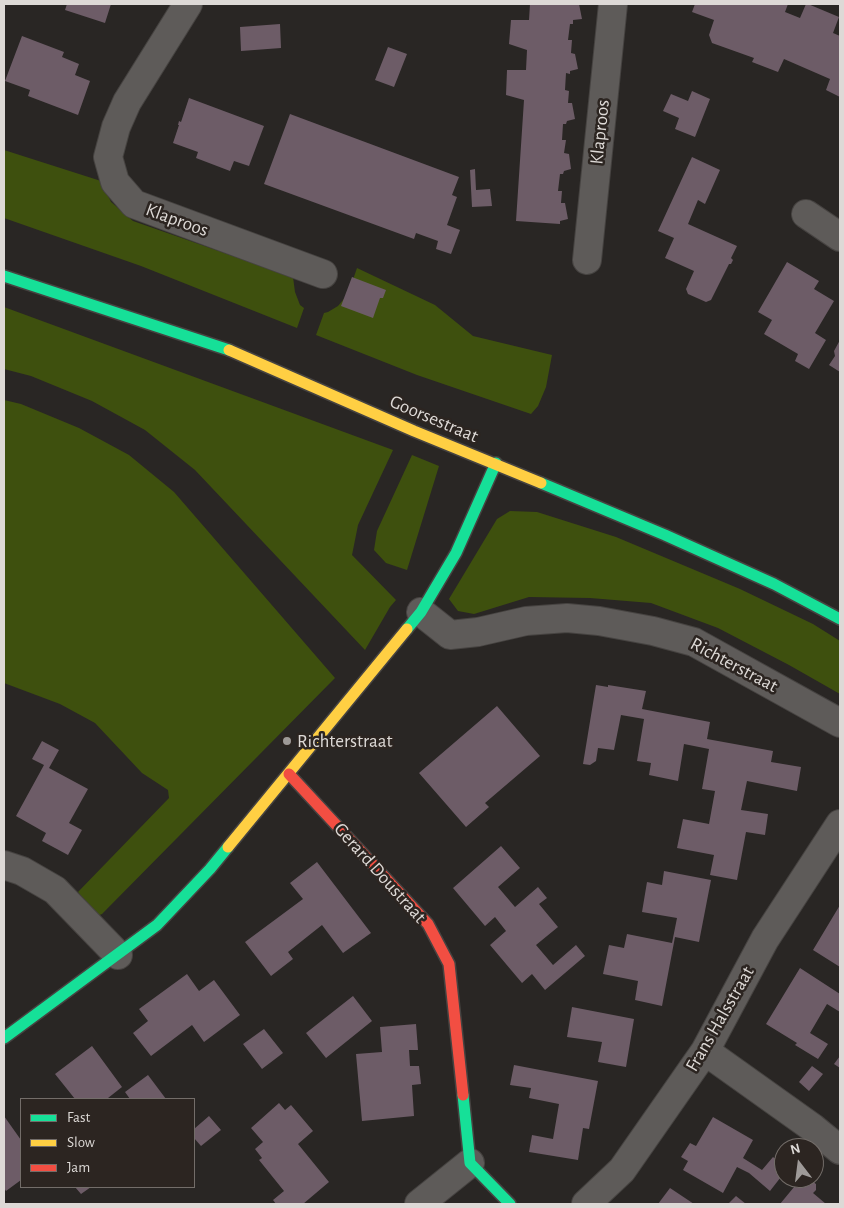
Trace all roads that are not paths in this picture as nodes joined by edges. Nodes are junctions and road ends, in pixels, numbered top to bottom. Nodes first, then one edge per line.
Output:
1 (188, 4) edge
2 (613, 4) edge
3 (806, 214) dead end
4 (840, 236) edge
5 (587, 260) dead end
6 (323, 274) dead end
7 (4, 276) edge
8 (496, 463) junction
9 (421, 612) junction
10 (840, 619) edge
11 (840, 723) edge
12 (289, 774) junction
13 (840, 824) edge
14 (4, 865) edge
15 (118, 955) junction
16 (4, 1038) edge
17 (705, 1051) junction
18 (840, 1150) edge
19 (470, 1163) junction
20 (419, 1204) edge
21 (510, 1204) edge
22 (586, 1204) edge

1 - 6 street, Klaproos
2 - 5 street, Klaproos
3 - 4 street
7 - 8 street, Goorsestraat
8 - 9 street
8 - 10 street, Goorsestraat
9 - 11 street, Richterstraat
9 - 12 street
12 - 15 street
12 - 19 street, Gerard Doustraat
13 - 17 street, Frans Halsstraat
14 - 15 street
15 - 16 street
17 - 18 street
17 - 22 street, Frans Halsstraat
19 - 20 street
19 - 21 street

